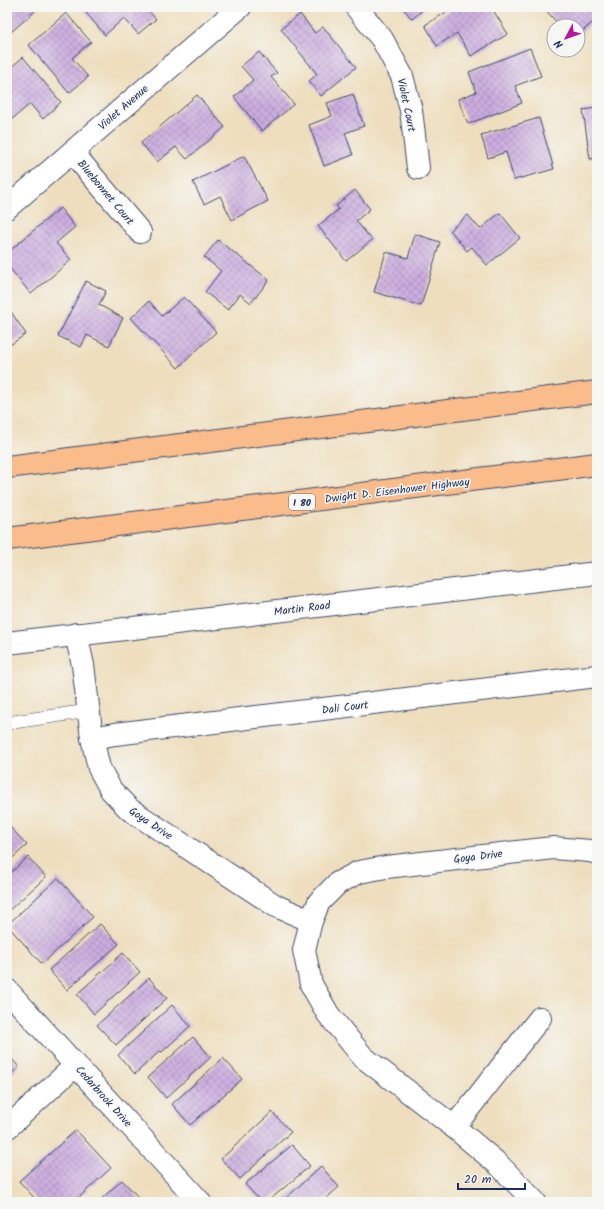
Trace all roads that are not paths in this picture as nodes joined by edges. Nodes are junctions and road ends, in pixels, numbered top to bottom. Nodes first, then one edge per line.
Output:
1 (240, 7) edge
2 (356, 7) edge
3 (72, 152) junction
4 (418, 168) dead end
5 (7, 208) edge
6 (140, 232) dead end
7 (597, 392) edge
8 (597, 464) edge
9 (7, 467) edge
10 (7, 540) edge
11 (597, 573) edge
12 (76, 634) junction
13 (7, 643) edge
14 (597, 676) edge
15 (88, 711) junction
16 (7, 723) edge
17 (92, 738) junction
18 (597, 854) edge
19 (311, 921) junction
20 (7, 990) edge
21 (540, 1018) dead end
22 (76, 1065) junction
23 (454, 1127) junction
24 (7, 1128) edge
25 (200, 1202) edge
26 (535, 1202) edge

1 - 3 street, Violet Avenue
2 - 4 street, Violet Court
3 - 5 street, Violet Avenue
3 - 6 street, Bluebonnet Court
7 - 9 highway
8 - 10 highway, Dwight D. Eisenhower Highway / I 80
11 - 12 street, Martin Road
12 - 13 street, Martin Road
12 - 15 street, Goya Drive
14 - 17 street, Dali Court
15 - 16 lane
15 - 17 street, Goya Drive
17 - 19 street, Goya Drive
18 - 19 street, Goya Drive
19 - 23 street, Goya Drive
20 - 22 street, Cedarbrook Drive
21 - 23 street
22 - 24 street
22 - 25 street, Cedarbrook Drive
23 - 26 street, Goya Drive

